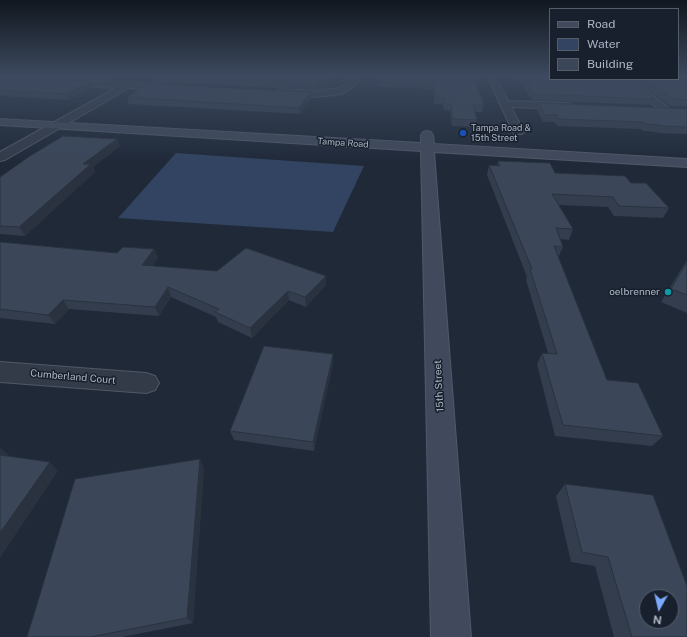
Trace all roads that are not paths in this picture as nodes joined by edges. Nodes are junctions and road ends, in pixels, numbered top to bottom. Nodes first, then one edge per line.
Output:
1 (92, 106) edge
2 (505, 106) edge
3 (549, 106) edge
4 (660, 106) edge
5 (583, 107) edge
6 (651, 110) edge
7 (666, 110) junction
8 (680, 111) edge
9 (0, 112) edge
10 (74, 116) junction
11 (139, 119) dead end
12 (0, 122) edge
13 (193, 122) dead end
14 (240, 125) dead end
15 (58, 126) junction
16 (519, 137) dead end
17 (429, 139) junction
18 (0, 158) edge
19 (687, 163) edge
20 (0, 372) edge
21 (146, 383) dead end
22 (450, 637) edge

1 - 10 street
2 - 16 street
3 - 5 street
4 - 7 street
6 - 7 street
7 - 8 street
9 - 10 main road
10 - 11 main road
10 - 15 street
12 - 15 main road, Tampa Road
13 - 14 main road
15 - 17 main road, Tampa Road
15 - 18 street
17 - 19 main road, Tampa Road
17 - 22 main road, 15th Street
20 - 21 street, Cumberland Court

